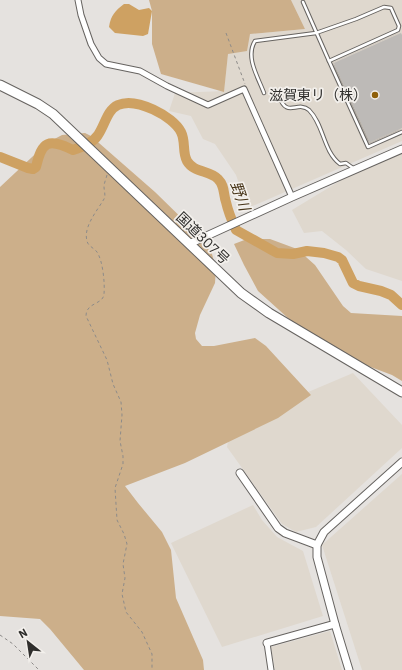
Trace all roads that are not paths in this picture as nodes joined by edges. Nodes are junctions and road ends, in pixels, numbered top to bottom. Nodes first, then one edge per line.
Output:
1 (78, 0) edge
2 (303, 2) dead end
3 (316, 33) junction
4 (329, 61) junction
5 (0, 85) edge
6 (264, 93) dead end
7 (279, 96) dead end
8 (402, 132) edge
9 (402, 149) edge
10 (354, 170) junction
11 (292, 197) junction
12 (189, 244) junction
13 (402, 392) edge
14 (402, 462) edge
15 (240, 473) dead end
16 (317, 545) junction
17 (335, 624) junction
18 (267, 643) joint
19 (271, 670) edge
20 (349, 670) edge

1 - 11 street
2 - 3 lane
3 - 4 lane
3 - 4 lane
3 - 6 lane
4 - 8 lane
5 - 12 highway, 国道307号
7 - 10 lane
9 - 10 street
10 - 11 street
11 - 12 street
12 - 13 highway, 国道307号
14 - 16 street
15 - 16 street
16 - 17 street
17 - 18 street
17 - 20 street
18 - 19 street

